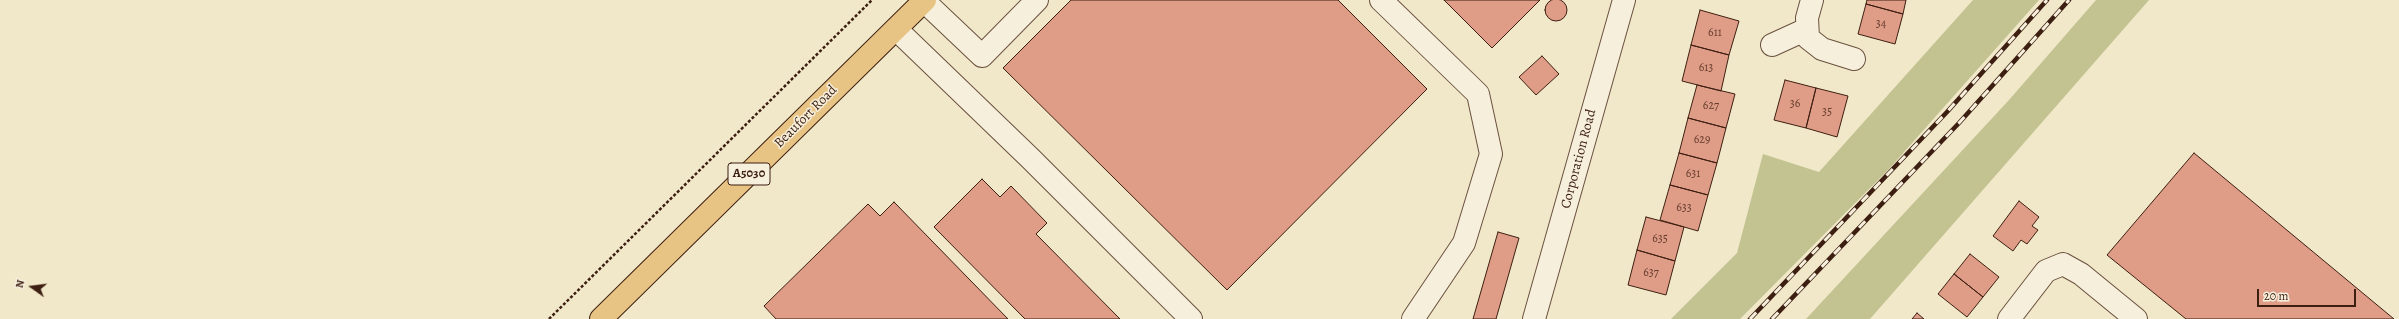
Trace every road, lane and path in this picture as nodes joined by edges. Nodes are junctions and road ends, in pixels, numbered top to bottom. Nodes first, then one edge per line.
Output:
1 (872, 0) edge
2 (1037, 0) edge
3 (1381, 0) edge
4 (1624, 0) edge
5 (1812, 0) edge
6 (924, 1) edge
7 (896, 29) junction
8 (1807, 29) junction
9 (1772, 45) dead end
10 (1854, 59) dead end
11 (549, 319) edge
12 (601, 319) edge
13 (1191, 319) edge
14 (1413, 319) edge
15 (1534, 319) edge
16 (2009, 319) edge
17 (2136, 319) edge

1 - 11 path
2 - 6 street
3 - 14 street
4 - 15 street, Corporation Road
5 - 8 street
6 - 7 main road, Beaufort Road / A5030
7 - 12 main road, Beaufort Road / A5030
7 - 13 street
8 - 9 street
8 - 10 street
16 - 17 street

